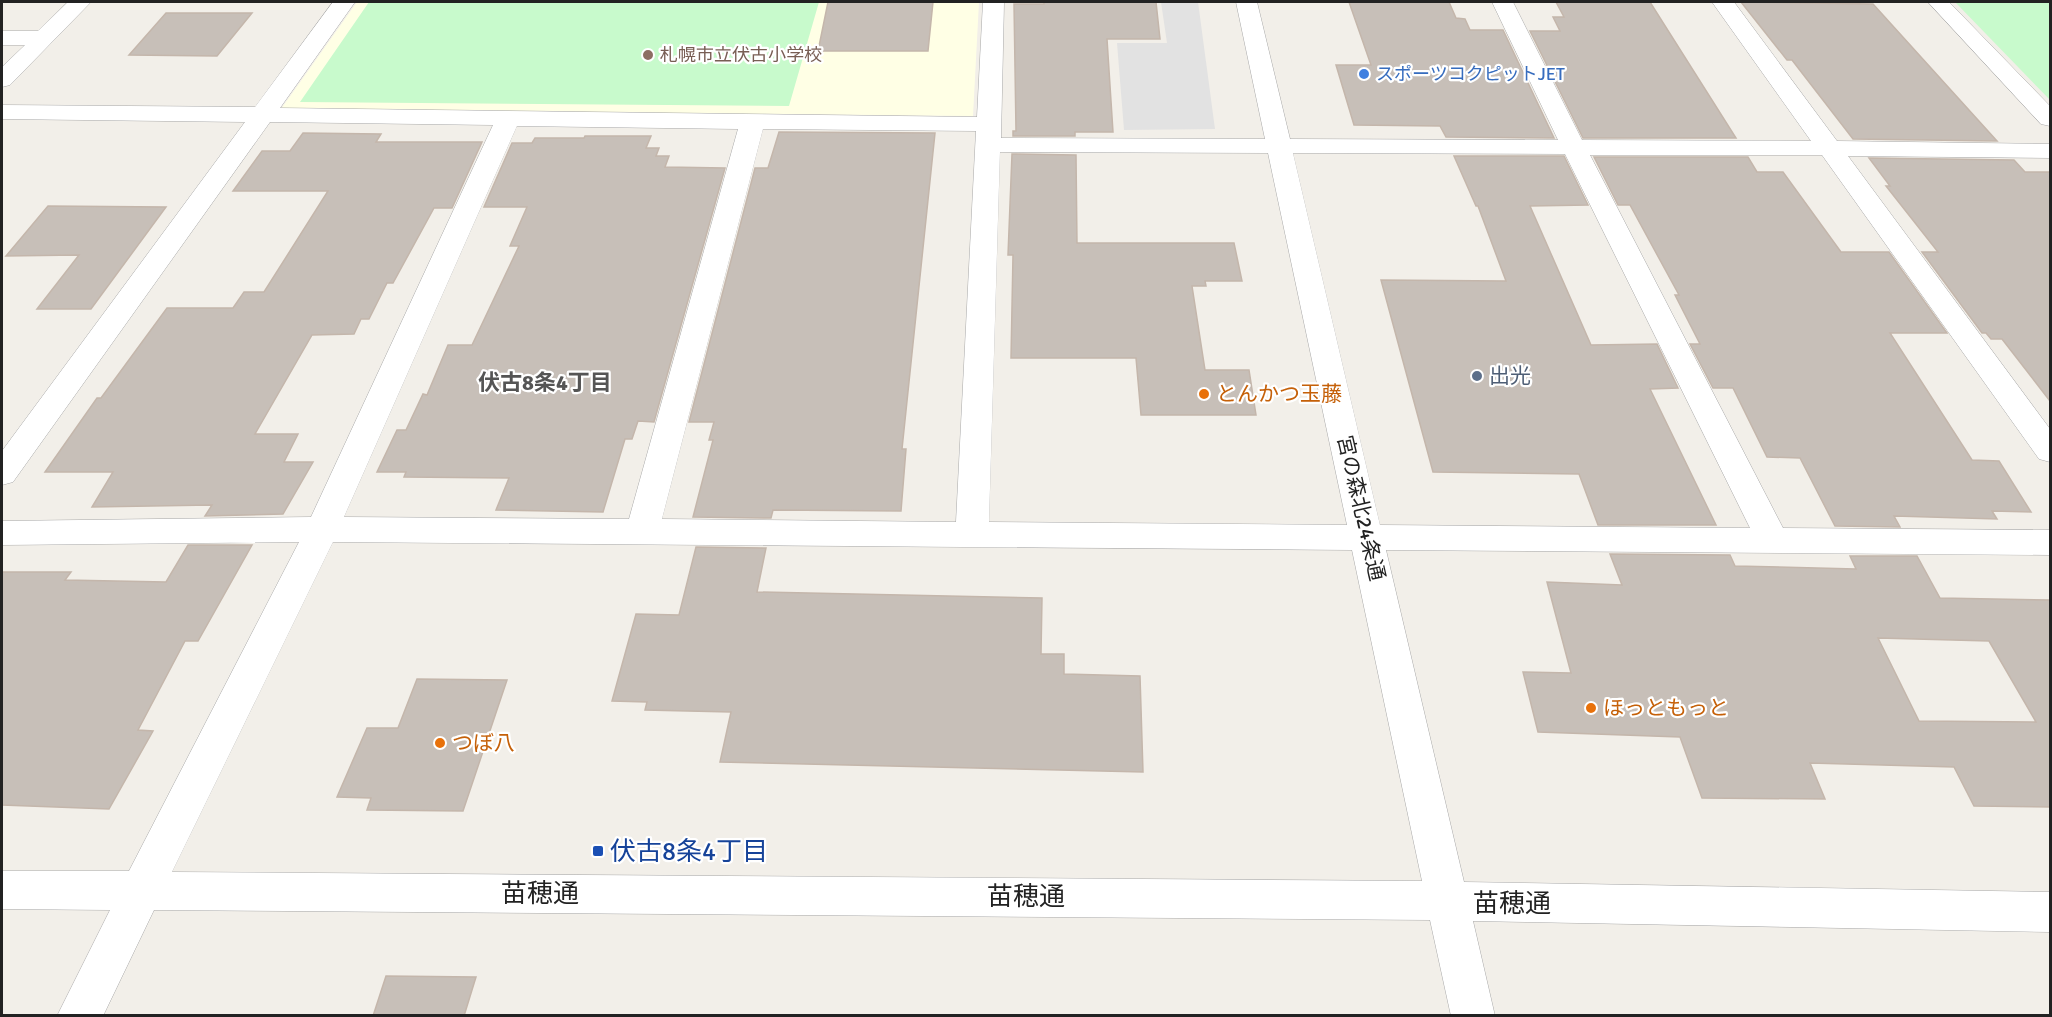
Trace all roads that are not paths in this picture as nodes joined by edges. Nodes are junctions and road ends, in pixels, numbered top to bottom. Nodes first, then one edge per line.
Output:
1 (80, 2) edge
2 (344, 2) edge
3 (994, 2) edge
4 (1247, 2) edge
5 (1503, 2) edge
6 (1723, 2) edge
7 (1938, 2) edge
8 (2, 38) edge
9 (43, 38) junction
10 (2, 80) edge
11 (2, 112) edge
12 (264, 114) junction
13 (2050, 119) edge
14 (507, 120) junction
15 (752, 123) junction
16 (989, 135) junction
17 (1573, 146) junction
18 (1279, 147) junction
19 (1828, 148) junction
20 (2050, 151) edge
21 (2050, 451) edge
22 (2, 474) edge
23 (322, 529) junction
24 (642, 531) junction
25 (2, 533) edge
26 (972, 535) junction
27 (1368, 539) junction
28 (1772, 539) junction
29 (2050, 543) edge
30 (2, 890) edge
31 (142, 890) junction
32 (1448, 903) junction
33 (2050, 912) edge
34 (79, 1016) edge
35 (1473, 1016) edge

1 - 9 street
2 - 12 street
3 - 16 street
4 - 18 street, 宮の森北24条通
5 - 17 street
6 - 19 street
7 - 13 street
8 - 9 street
9 - 10 street
11 - 12 street
12 - 14 street
12 - 22 street
14 - 15 street
14 - 23 street
15 - 16 street
15 - 24 street
16 - 18 street
16 - 26 street
17 - 18 street
17 - 19 street
17 - 28 street
18 - 27 street, 宮の森北24条通
19 - 20 street
19 - 21 street
23 - 24 street
23 - 25 street
23 - 31 street
24 - 26 street
26 - 27 street
27 - 28 street
27 - 32 street, 宮の森北24条通
28 - 29 street
30 - 31 street, 苗穂通
31 - 32 street, 苗穂通
31 - 34 street
32 - 33 street, 苗穂通
32 - 35 street, 宮の森北24条通

